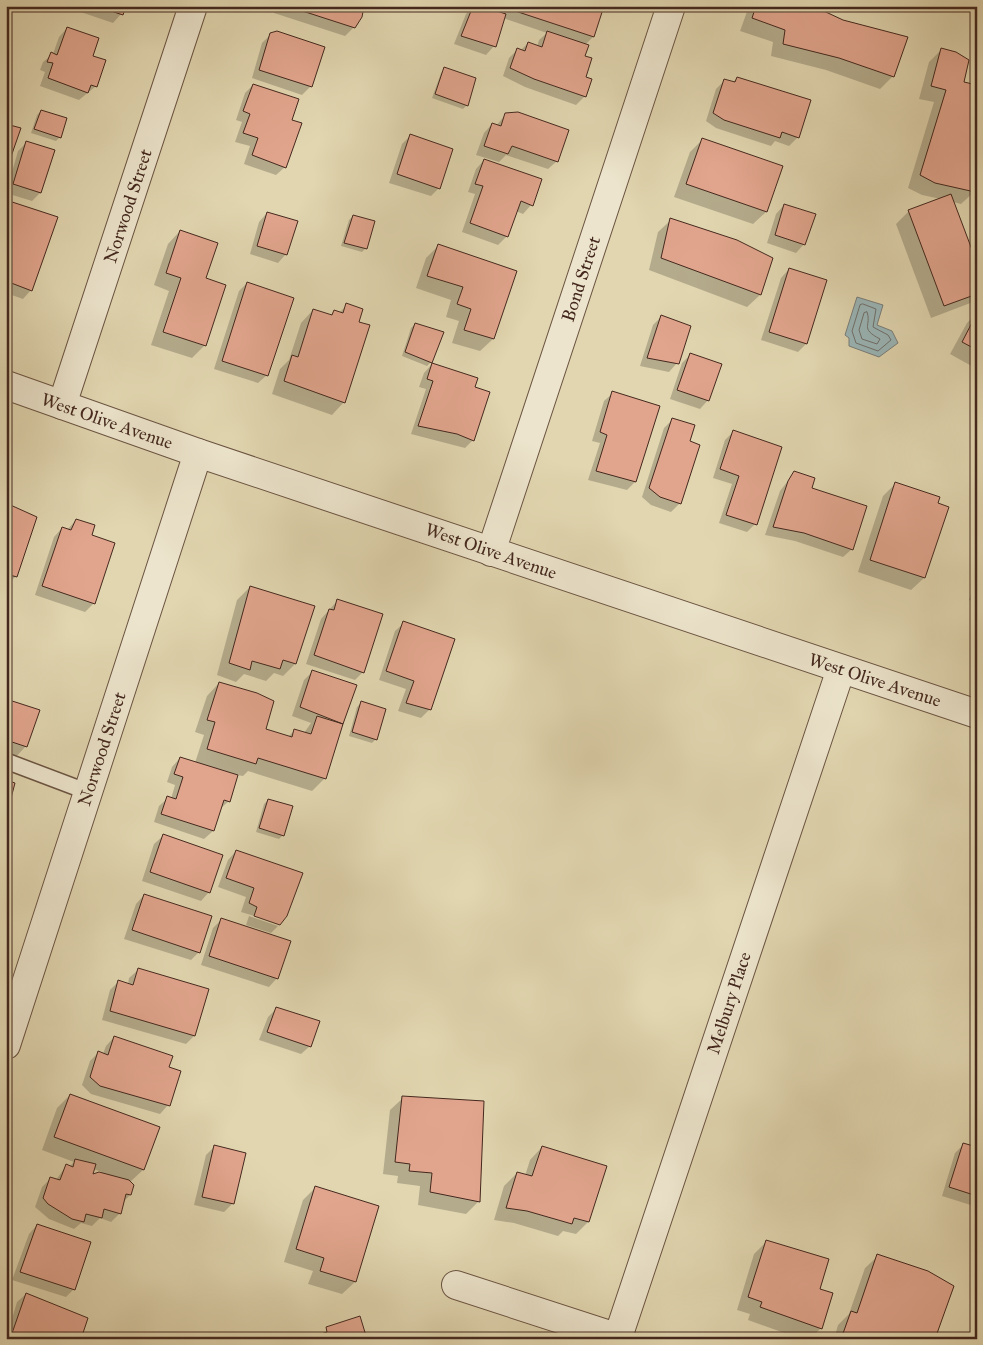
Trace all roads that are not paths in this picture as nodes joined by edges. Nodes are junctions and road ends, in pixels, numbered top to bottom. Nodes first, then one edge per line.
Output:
1 (193, 6) edge
2 (671, 6) edge
3 (6, 386) edge
4 (62, 405) junction
5 (198, 453) junction
6 (491, 552) junction
7 (841, 668) junction
8 (977, 714) edge
9 (6, 762) edge
10 (88, 792) junction
11 (6, 1045) edge
12 (456, 1285) dead end
13 (620, 1338) edge

1 - 4 street, Norwood Street
2 - 6 street, Bond Street
3 - 4 street, West Olive Avenue
4 - 5 street, West Olive Avenue
5 - 6 street, West Olive Avenue
5 - 10 street, Norwood Street
6 - 7 street, West Olive Avenue
7 - 8 street, West Olive Avenue
7 - 13 street, Melbury Place
9 - 10 lane
10 - 11 street, Norwood Street
12 - 13 street

